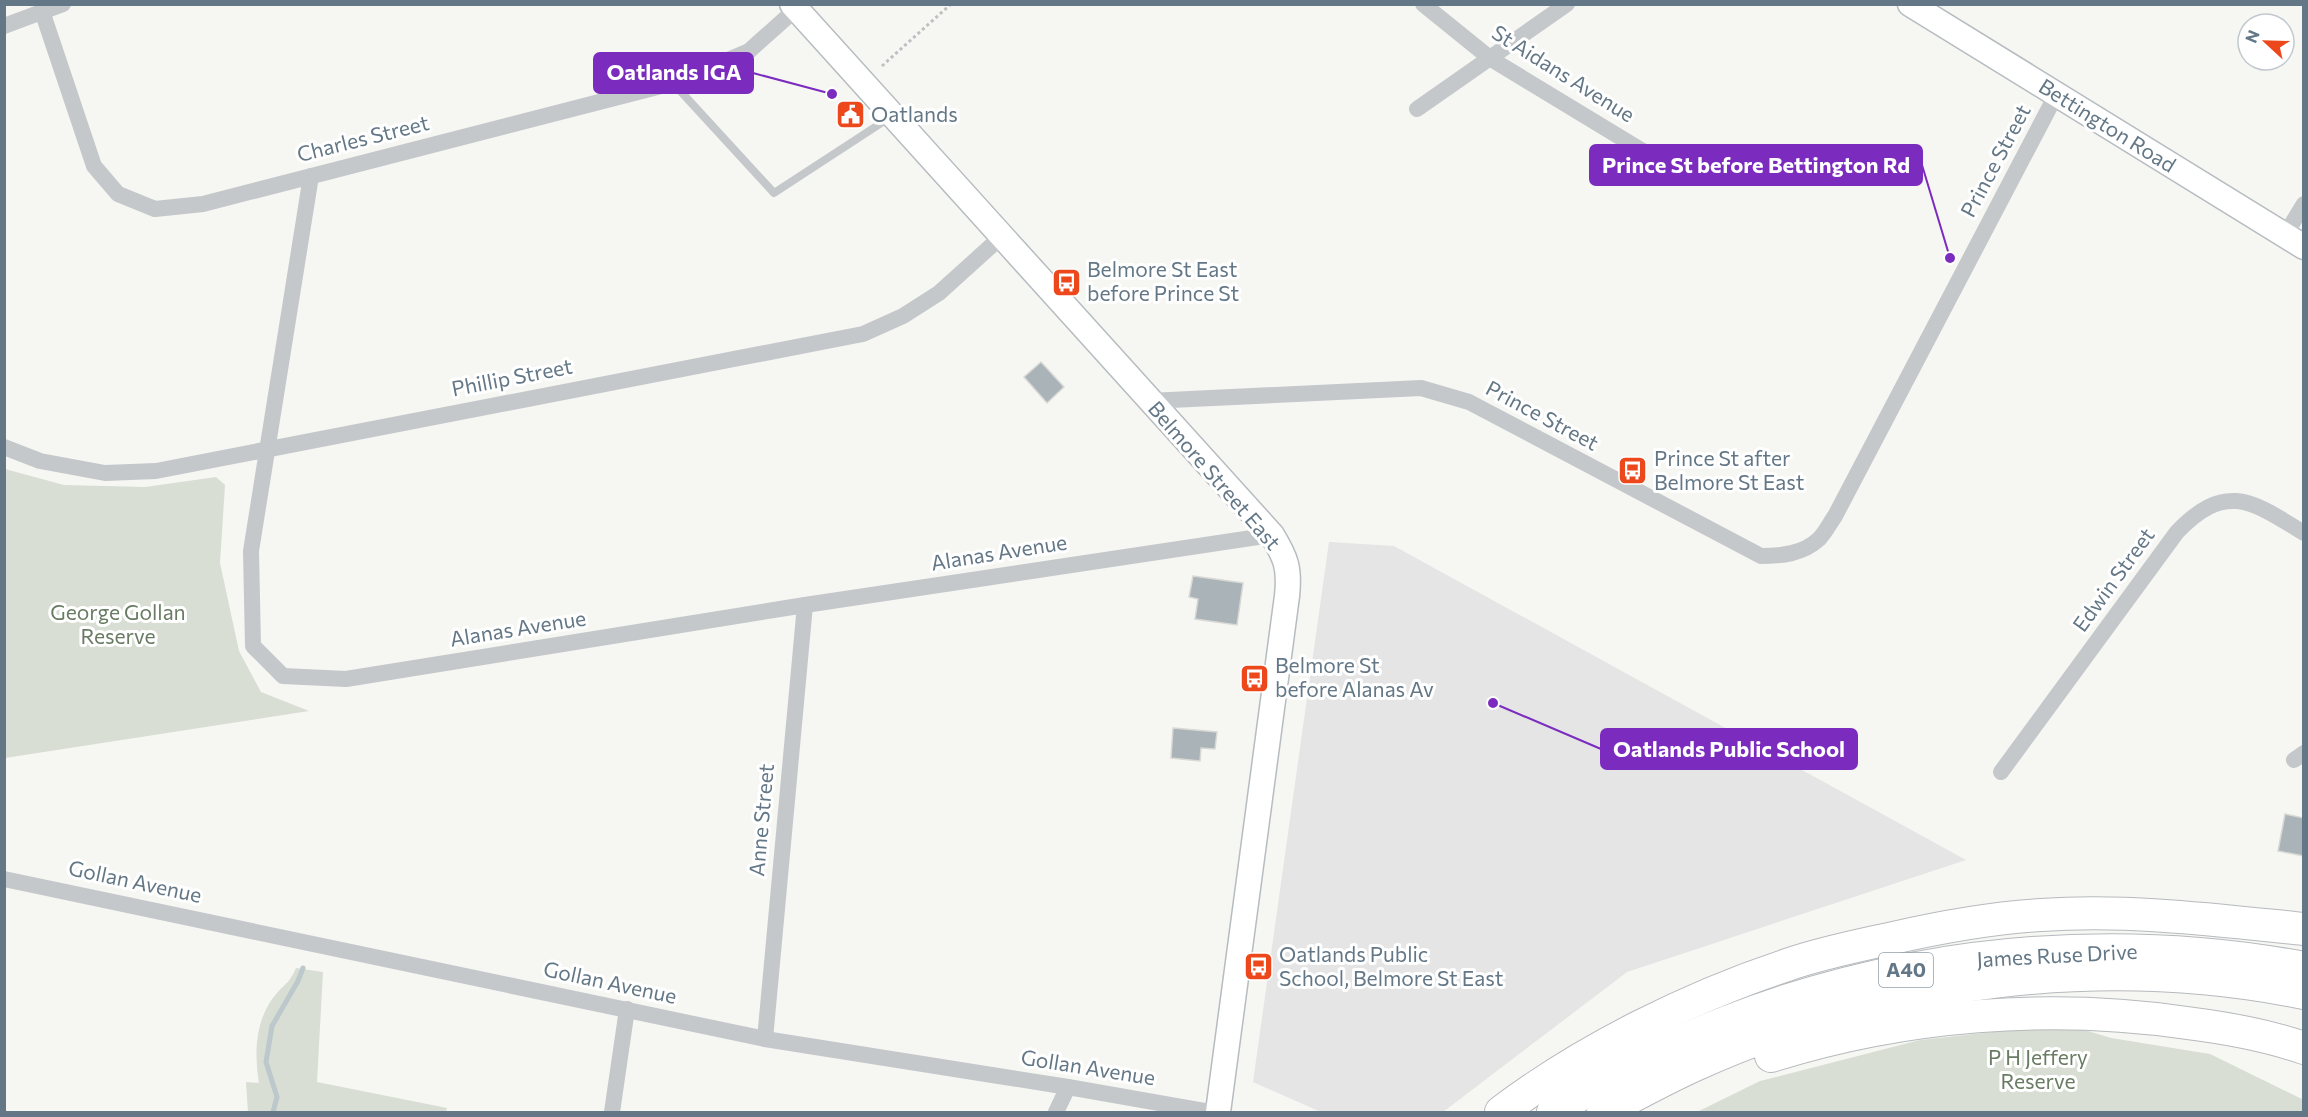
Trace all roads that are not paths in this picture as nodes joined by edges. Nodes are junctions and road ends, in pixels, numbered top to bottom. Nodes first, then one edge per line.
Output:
1 (63, 4) edge
2 (1423, 4) edge
3 (1567, 4) edge
4 (1910, 4) edge
5 (794, 7) edge
6 (42, 11) junction
7 (4, 26) edge
8 (1491, 59) junction
9 (673, 83) junction
10 (2056, 95) junction
11 (1418, 110) dead end
12 (892, 116) junction
13 (311, 176) junction
14 (1684, 176) dead end
15 (2304, 204) edge
16 (1001, 237) junction
17 (2294, 241) edge
18 (1149, 401) junction
19 (4, 447) edge
20 (267, 449) junction
21 (2304, 533) edge
22 (1272, 535) junction
23 (805, 605) junction
24 (2001, 772) dead end
25 (4, 879) edge
26 (2304, 929) edge
27 (2304, 968) edge
28 (2304, 993) edge
29 (627, 1009) junction
30 (765, 1039) junction
31 (2304, 1048) edge
32 (1068, 1087) junction
33 (612, 1113) edge
34 (1056, 1113) edge
35 (1210, 1113) edge
36 (1218, 1113) edge
37 (1501, 1113) edge
38 (1553, 1113) edge
39 (1603, 1113) edge
40 (1638, 1113) edge

1 - 6 street
2 - 8 street, St Aidans Avenue
3 - 8 street
4 - 10 street, Bettington Road
5 - 9 street, Charles Street
5 - 12 street, Belmore Street East
6 - 7 street
6 - 13 street, Charles Street
8 - 11 street
8 - 14 street, St Aidans Avenue
9 - 12 lane
9 - 13 street, Charles Street
10 - 17 street, Bettington Road
10 - 18 street, Prince Street
12 - 16 street, Belmore Street East
13 - 20 street, Alanas Avenue
15 - 17 street
16 - 18 street, Belmore Street East
16 - 20 street, Phillip Street
18 - 22 street, Belmore Street East
19 - 20 street, Phillip Street
20 - 23 street, Alanas Avenue
21 - 24 street, Edwin Street
22 - 23 street, Alanas Avenue
22 - 36 street, Belmore Street East
23 - 30 street, Anne Street
25 - 29 street, Gollan Avenue
26 - 37 highway
27 - 38 highway, James Ruse Drive / A40
28 - 39 highway, James Ruse Drive / A40
29 - 30 street, Gollan Avenue
29 - 33 street
30 - 32 street, Gollan Avenue
31 - 40 highway
32 - 34 street
32 - 35 street, Gollan Avenue

